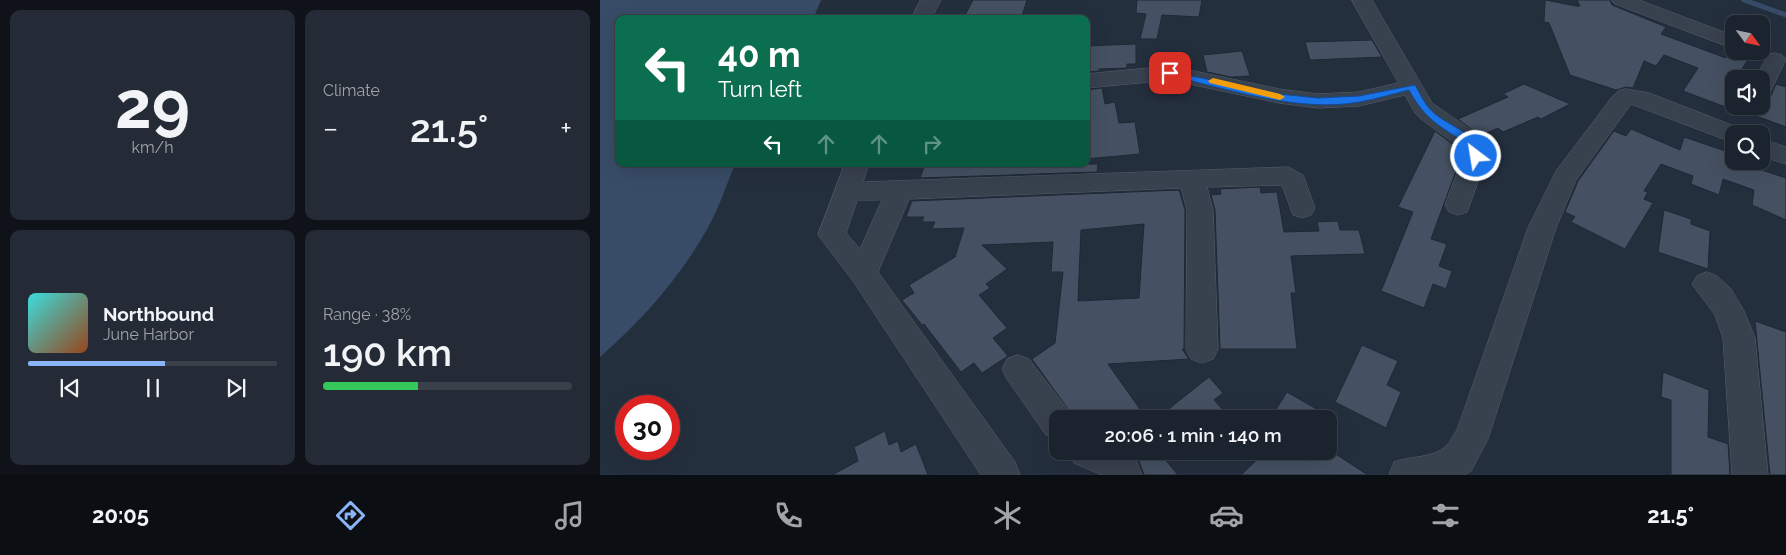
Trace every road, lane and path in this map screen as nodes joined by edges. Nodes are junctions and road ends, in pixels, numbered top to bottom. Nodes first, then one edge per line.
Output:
1 (931, 0) edge
2 (1362, 0) edge
3 (1622, 0) edge
4 (923, 15) edge
5 (1725, 40) edge
6 (1772, 58) edge
7 (1768, 70) edge
8 (1090, 81) edge
9 (1411, 87) junction
10 (1725, 132) edge
11 (1770, 150) edge
12 (1786, 156) edge
13 (856, 167) edge
14 (1188, 179) junction
15 (900, 190) junction
16 (847, 192) junction
17 (1458, 205) dead end
18 (1302, 208) dead end
19 (863, 273) junction
20 (1707, 284) dead end
21 (1202, 349) dead end
22 (1018, 369) dead end
23 (1049, 412) edge
24 (1109, 460) edge
25 (1002, 475) edge
26 (1124, 475) edge
27 (1407, 475) edge
28 (1750, 475) edge

1 - 4 street
2 - 9 street
3 - 5 street
6 - 7 street
8 - 9 street
9 - 17 street
10 - 27 street
11 - 12 street
13 - 16 street
14 - 15 street
14 - 18 street
14 - 21 street
15 - 16 street
15 - 19 street
16 - 19 street
19 - 25 street
20 - 28 street
22 - 23 street
24 - 26 street

